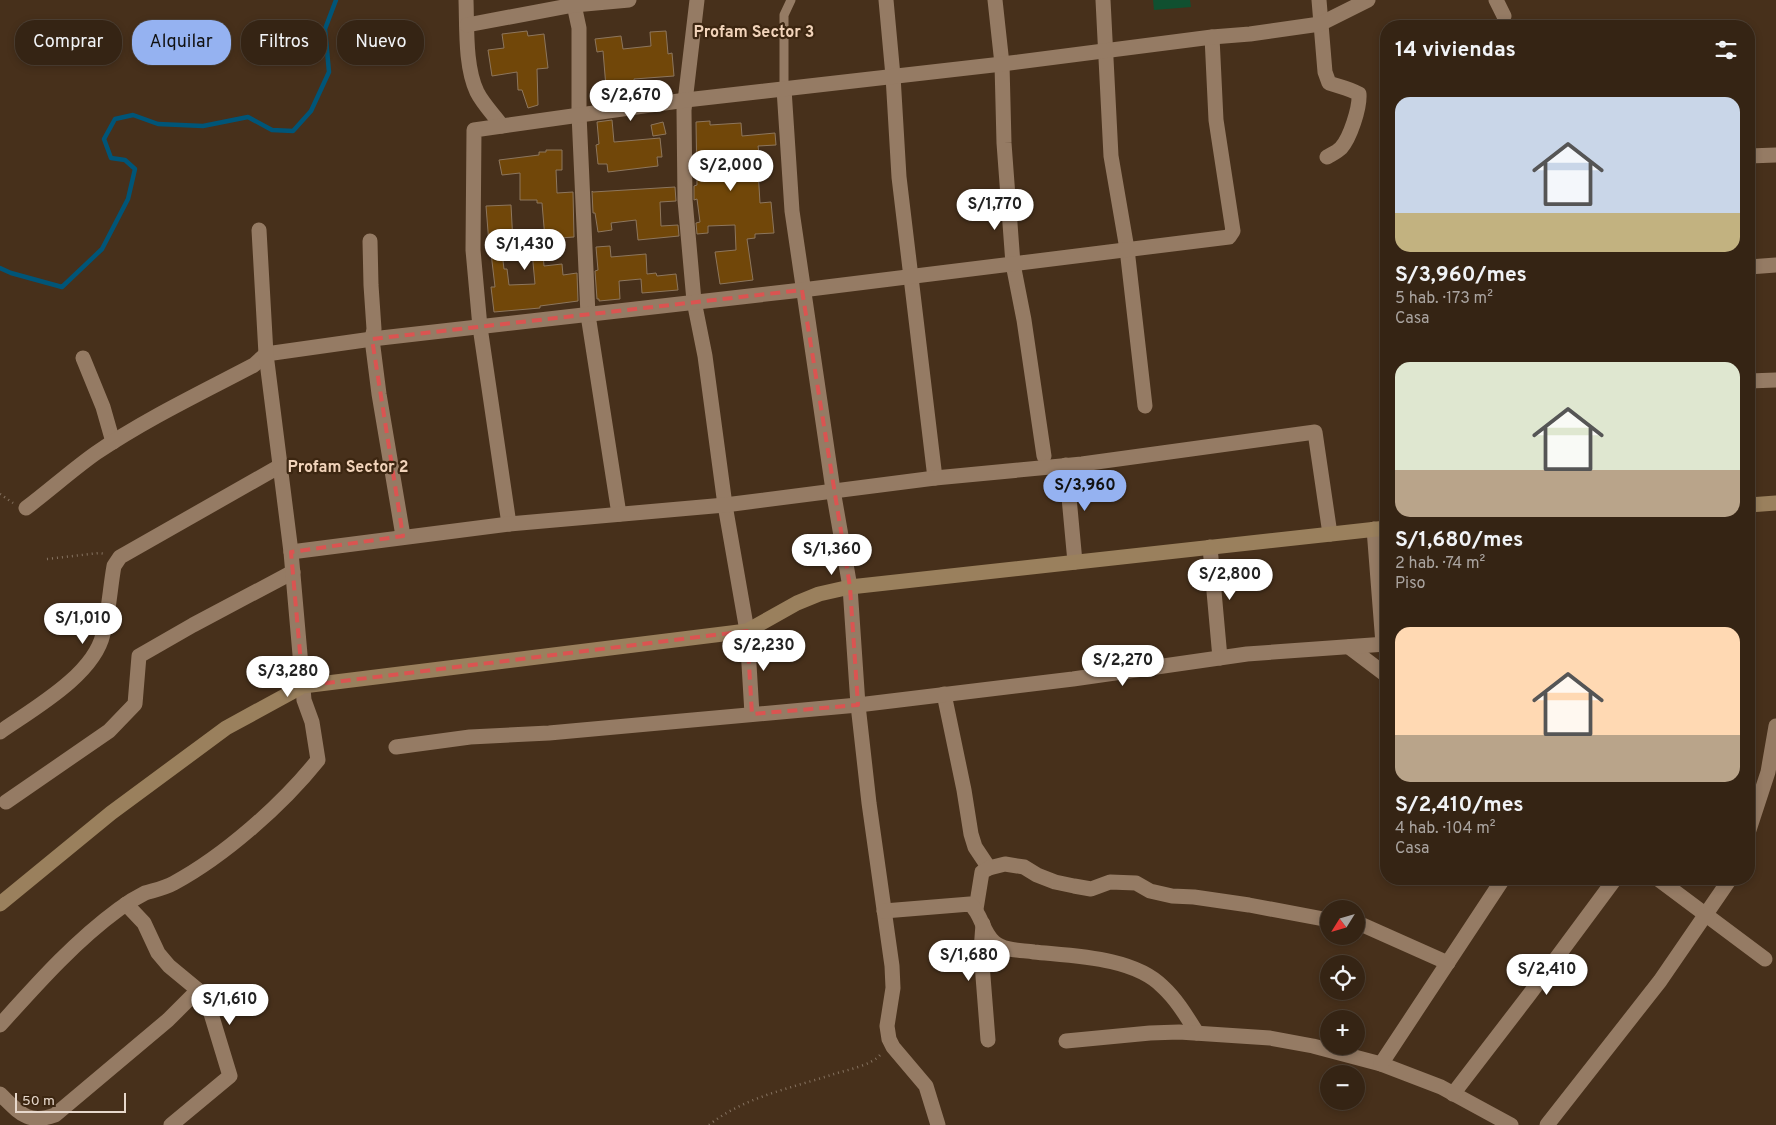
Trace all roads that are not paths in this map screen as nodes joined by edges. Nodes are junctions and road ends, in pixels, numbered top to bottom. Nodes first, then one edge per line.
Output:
1 (466, 0) edge
2 (629, 0) edge
3 (698, 0) edge
4 (791, 0) edge
5 (886, 0) edge
6 (995, 0) edge
7 (1103, 0) edge
8 (1319, 0) edge
9 (1368, 0) edge
10 (1496, 0) edge
11 (573, 2) edge
12 (1504, 16) dead end
13 (1320, 24) junction
14 (467, 25) junction
15 (1212, 37) junction
16 (1106, 50) junction
17 (1002, 64) junction
18 (893, 76) junction
19 (784, 89) junction
20 (686, 100) junction
21 (579, 114) junction
22 (502, 126) junction
23 (1776, 155) edge
24 (1755, 156) edge
25 (1327, 157) dead end
26 (259, 230) dead end
27 (370, 241) dead end
28 (1127, 249) junction
29 (1013, 264) junction
30 (1776, 265) edge
31 (1755, 267) edge
32 (910, 276) junction
33 (802, 290) junction
34 (694, 301) junction
35 (588, 315) junction
36 (480, 327) junction
37 (372, 339) junction
38 (266, 354) junction
39 (83, 358) dead end
40 (1776, 380) edge
41 (1755, 381) edge
42 (1145, 406) dead end
43 (113, 442) junction
44 (1044, 456) dead end
45 (1066, 465) junction
46 (280, 466) junction
47 (935, 478) junction
48 (833, 490) junction
49 (1776, 503) edge
50 (725, 505) junction
51 (1755, 505) edge
52 (26, 508) dead end
53 (619, 514) junction
54 (509, 524) junction
55 (1380, 529) edge
56 (1330, 534) junction
57 (403, 536) junction
58 (1210, 547) junction
59 (292, 552) junction
60 (1075, 562) junction
61 (293, 572) junction
62 (850, 587) junction
63 (747, 631) junction
64 (1380, 644) edge
65 (1349, 647) junction
66 (1220, 658) junction
67 (1380, 670) edge
68 (303, 686) junction
69 (944, 694) junction
70 (858, 705) junction
71 (752, 714) junction
72 (1776, 726) edge
73 (0, 732) edge
74 (396, 747) dead end
75 (6, 802) dead end
76 (1755, 812) edge
77 (989, 868) junction
78 (1499, 885) edge
79 (1611, 885) edge
80 (1666, 885) edge
81 (1726, 885) edge
82 (0, 904) edge
83 (126, 904) junction
84 (976, 909) junction
85 (884, 911) junction
86 (1705, 915) junction
87 (1320, 918) edge
88 (983, 924) junction
89 (1365, 926) edge
90 (1765, 959) dead end
91 (1448, 963) junction
92 (198, 990) junction
93 (0, 1025) edge
94 (1197, 1033) junction
95 (988, 1040) dead end
96 (1066, 1040) dead end
97 (1381, 1064) junction
98 (0, 1094) edge
99 (1453, 1094) junction
100 (24, 1122) edge
101 (171, 1125) edge
102 (938, 1125) edge
103 (1511, 1125) edge
104 (1547, 1125) edge

1 - 14 street
2 - 11 street
3 - 20 street
4 - 19 lane
5 - 18 street
6 - 17 street
7 - 16 street
8 - 13 street
9 - 13 street
10 - 12 street
11 - 14 street
11 - 21 street
13 - 15 street
13 - 25 street
14 - 22 street
15 - 16 street
15 - 28 street
16 - 17 street
16 - 28 street
17 - 18 street
17 - 29 street
18 - 19 street
18 - 32 street
19 - 20 street
19 - 33 street
20 - 21 street
20 - 34 street
21 - 22 street
21 - 35 street
22 - 36 street
23 - 24 street
26 - 38 street
27 - 37 street
28 - 29 street
28 - 42 street
29 - 32 street
29 - 44 street
30 - 31 street
32 - 33 street
32 - 47 street
33 - 34 street
33 - 48 street
34 - 35 street
34 - 50 street
35 - 36 street
35 - 53 street
36 - 37 street
36 - 54 street
37 - 38 street
37 - 57 street
38 - 43 street
38 - 46 street
39 - 43 street
40 - 41 street
43 - 52 street
45 - 47 street
45 - 56 street
45 - 60 street
46 - 59 street
46 - 73 street
47 - 48 street
48 - 50 street
48 - 62 street
49 - 51 main road
50 - 53 street
50 - 63 street
53 - 54 street
54 - 57 street
55 - 56 main road
56 - 58 main road
57 - 59 street
58 - 60 main road
58 - 66 street
59 - 61 street
60 - 62 main road
61 - 68 street
61 - 75 street
62 - 63 main road
62 - 70 street
63 - 68 main road
63 - 71 street
64 - 65 street
65 - 66 street
65 - 67 street
66 - 69 street
68 - 82 main road
68 - 83 street
69 - 70 street
69 - 77 street
70 - 71 street
70 - 85 street
71 - 74 street
72 - 76 street
77 - 84 street
77 - 87 street
78 - 91 street
79 - 99 street
80 - 86 street
81 - 86 street
83 - 92 street
83 - 93 street
84 - 85 street
84 - 88 street
85 - 102 street
86 - 90 street
86 - 104 street
88 - 94 street
88 - 95 street
89 - 91 street
91 - 97 street
92 - 100 street
92 - 101 street
94 - 96 street
94 - 97 street
97 - 99 street
98 - 100 street
99 - 103 street

